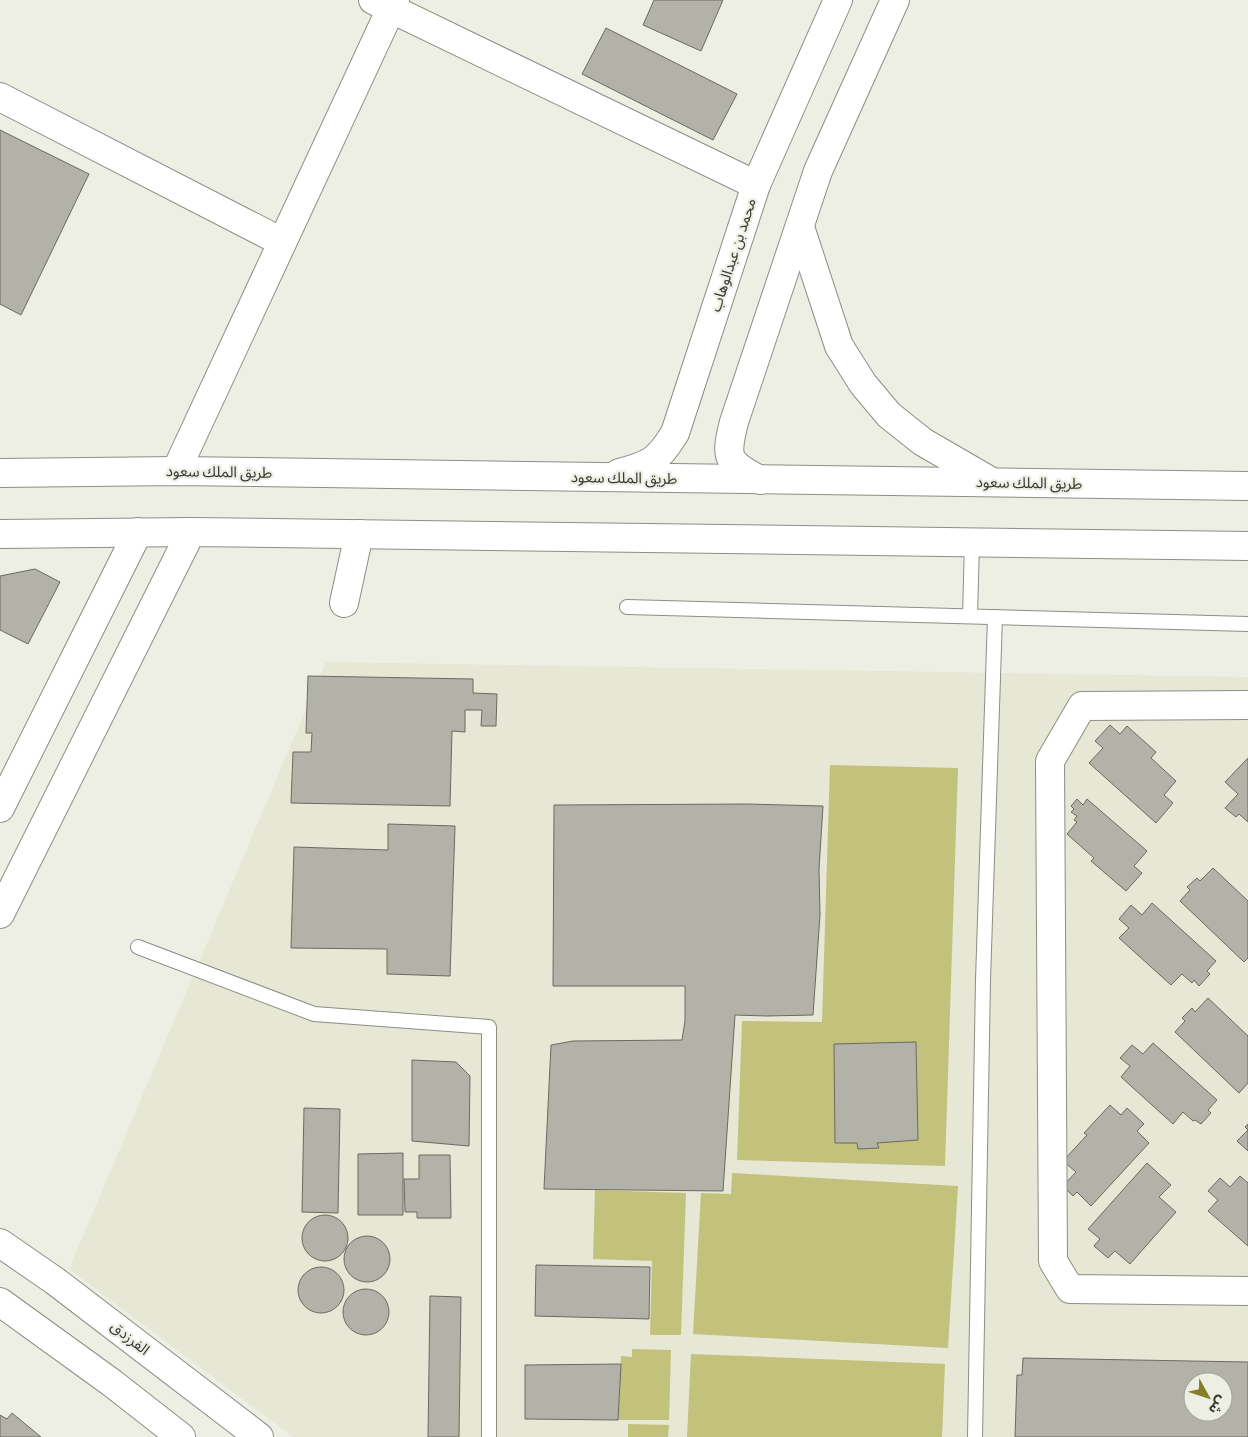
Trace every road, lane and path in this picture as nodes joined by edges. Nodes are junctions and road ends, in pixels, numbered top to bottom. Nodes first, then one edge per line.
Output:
1 (838, 0) edge
2 (895, 0) edge
3 (386, 3) edge
4 (0, 97) edge
5 (756, 185) junction
6 (800, 227) junction
7 (282, 242) junction
8 (176, 471) junction
9 (0, 473) edge
10 (604, 478) junction
11 (760, 480) junction
12 (993, 482) junction
13 (1248, 486) edge
14 (138, 532) junction
15 (191, 532) junction
16 (0, 534) edge
17 (359, 534) junction
18 (972, 543) junction
19 (1248, 546) edge
20 (344, 603) dead end
21 (626, 607) dead end
22 (970, 616) junction
23 (995, 617) junction
24 (1248, 624) edge
25 (1248, 705) edge
26 (0, 808) edge
27 (0, 914) edge
28 (138, 947) dead end
29 (0, 1243) edge
30 (1248, 1291) edge
31 (0, 1302) edge
32 (181, 1437) edge
33 (259, 1437) edge
34 (489, 1437) edge
35 (975, 1437) edge

1 - 5 street, محمد بن عبدالوهاب
2 - 6 street
3 - 5 street
3 - 7 street
4 - 7 street
5 - 10 street, محمد بن عبدالوهاب
6 - 11 street
6 - 12 street
7 - 8 street
8 - 9 street, طريق الملك سعود
8 - 10 street, طريق الملك سعود
10 - 11 street, طريق الملك سعود
11 - 12 street, طريق الملك سعود
12 - 13 street, طريق الملك سعود
14 - 15 street
14 - 16 street
14 - 26 street
15 - 17 street
15 - 27 street
17 - 18 street
17 - 20 street
18 - 19 street
18 - 22 lane
21 - 22 lane
22 - 23 lane
23 - 24 lane
23 - 35 lane
25 - 30 street
28 - 34 lane
29 - 33 street, الفرزدق
31 - 32 street

